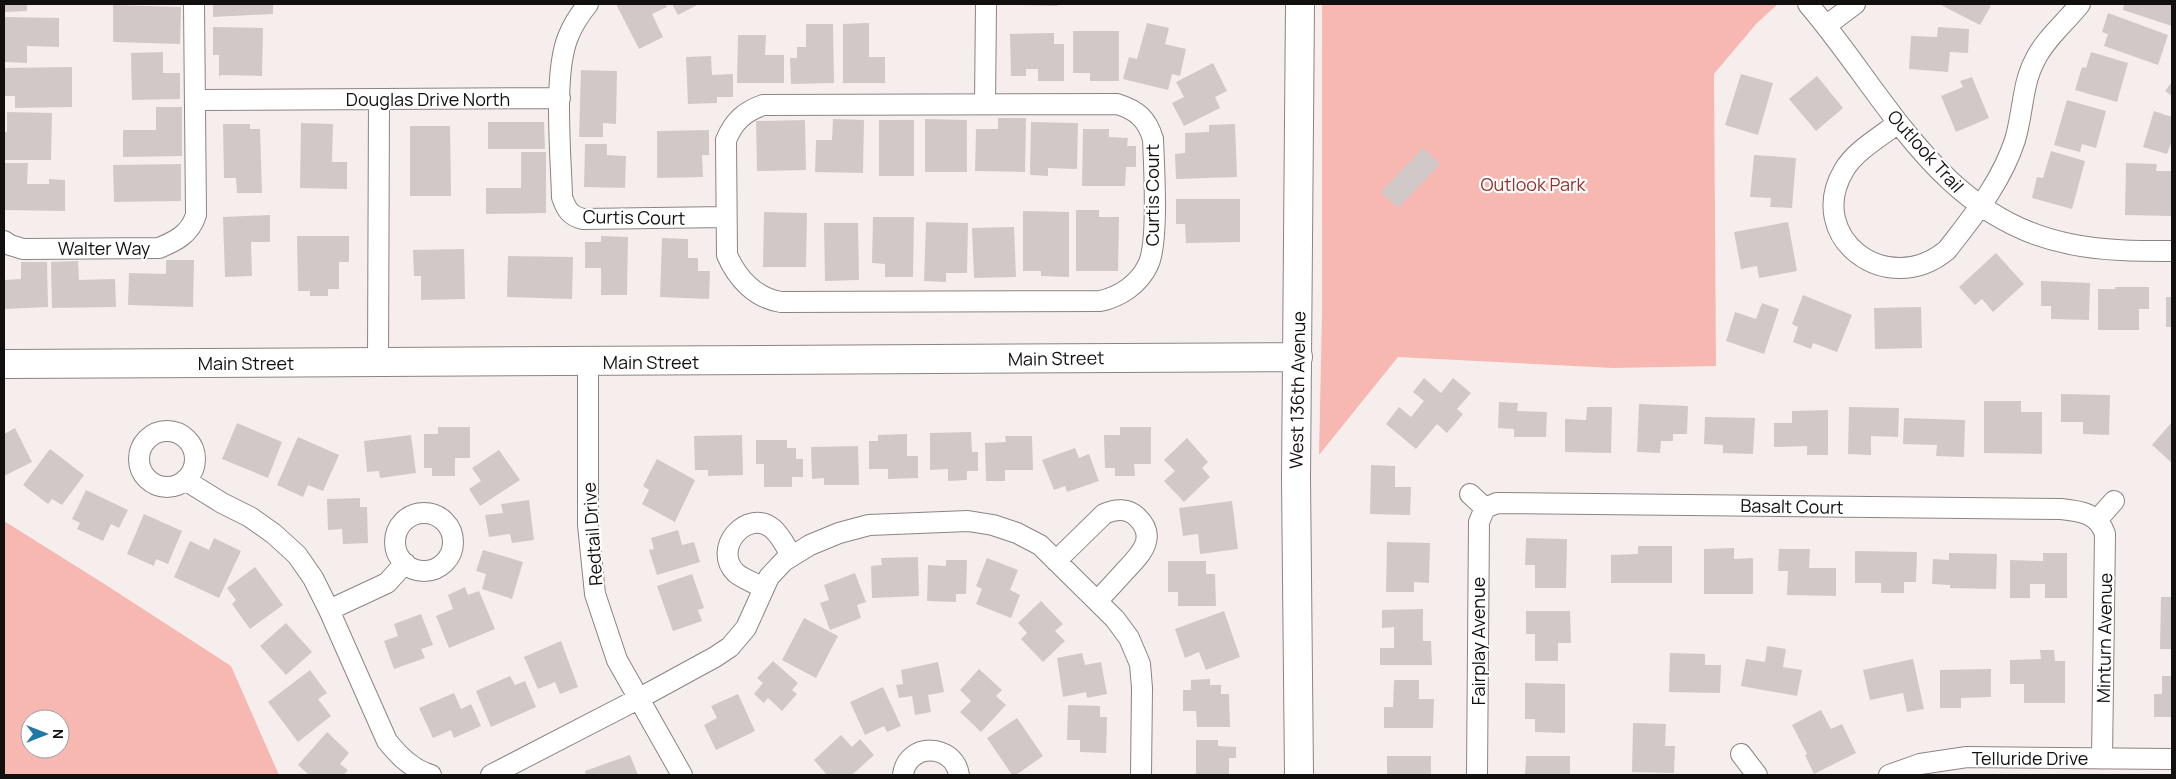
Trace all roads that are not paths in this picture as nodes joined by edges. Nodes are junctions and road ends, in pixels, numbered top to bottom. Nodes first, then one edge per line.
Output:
1 (194, 4) edge
2 (588, 4) edge
3 (986, 4) edge
4 (1300, 4) edge
5 (1808, 4) edge
6 (1855, 4) edge
7 (2080, 4) edge
8 (1827, 25) junction
9 (560, 98) junction
10 (379, 99) junction
11 (196, 100) junction
12 (986, 104) junction
13 (1898, 122) junction
14 (1980, 206) junction
15 (726, 217) junction
16 (4, 241) edge
17 (2172, 251) edge
18 (1298, 357) junction
19 (588, 362) junction
20 (378, 363) junction
21 (4, 364) edge
22 (185, 480) dead end
23 (1470, 494) dead end
24 (2114, 502) dead end
25 (1485, 508) junction
26 (2097, 520) junction
27 (791, 555) junction
28 (1056, 561) junction
29 (404, 563) dead end
30 (764, 588) junction
31 (1098, 601) junction
32 (329, 610) junction
33 (638, 699) junction
34 (1742, 754) dead end
35 (2102, 759) junction
36 (2172, 759) edge
37 (426, 774) edge
38 (491, 775) edge
39 (682, 775) edge
40 (903, 775) edge
41 (959, 775) edge
42 (1141, 775) edge
43 (1299, 775) edge
44 (1477, 775) edge
45 (1758, 775) edge
46 (1889, 775) edge

1 - 11 street, Walter Way
2 - 9 street
3 - 12 street
4 - 18 main road, West 136th Avenue
5 - 8 street, Outlook Trail
6 - 8 street
7 - 14 street
8 - 13 street, Outlook Trail
9 - 10 street, Douglas Drive North
9 - 15 street, Curtis Court
10 - 11 street, Douglas Drive North
10 - 20 street
11 - 16 street, Walter Way
12 - 15 street, Curtis Court
12 - 15 street, Curtis Court
13 - 14 street, Outlook Trail
13 - 14 street
14 - 17 street, Outlook Trail
18 - 19 main road, Main Street
18 - 43 main road, West 136th Avenue
19 - 20 main road, Main Street
19 - 33 street, Redtail Drive
20 - 21 main road, Main Street
22 - 32 street
23 - 25 street
24 - 26 street
25 - 26 street, Basalt Court
25 - 44 street, Fairplay Avenue
26 - 35 street, Minturn Avenue
27 - 28 street
27 - 30 street
27 - 30 street
28 - 31 street
28 - 31 street
29 - 32 street
30 - 33 street
31 - 42 street
32 - 37 street
33 - 38 street
33 - 39 street, Redtail Drive
34 - 45 street
35 - 36 street, Telluride Drive
35 - 46 street, Telluride Drive
40 - 41 street

